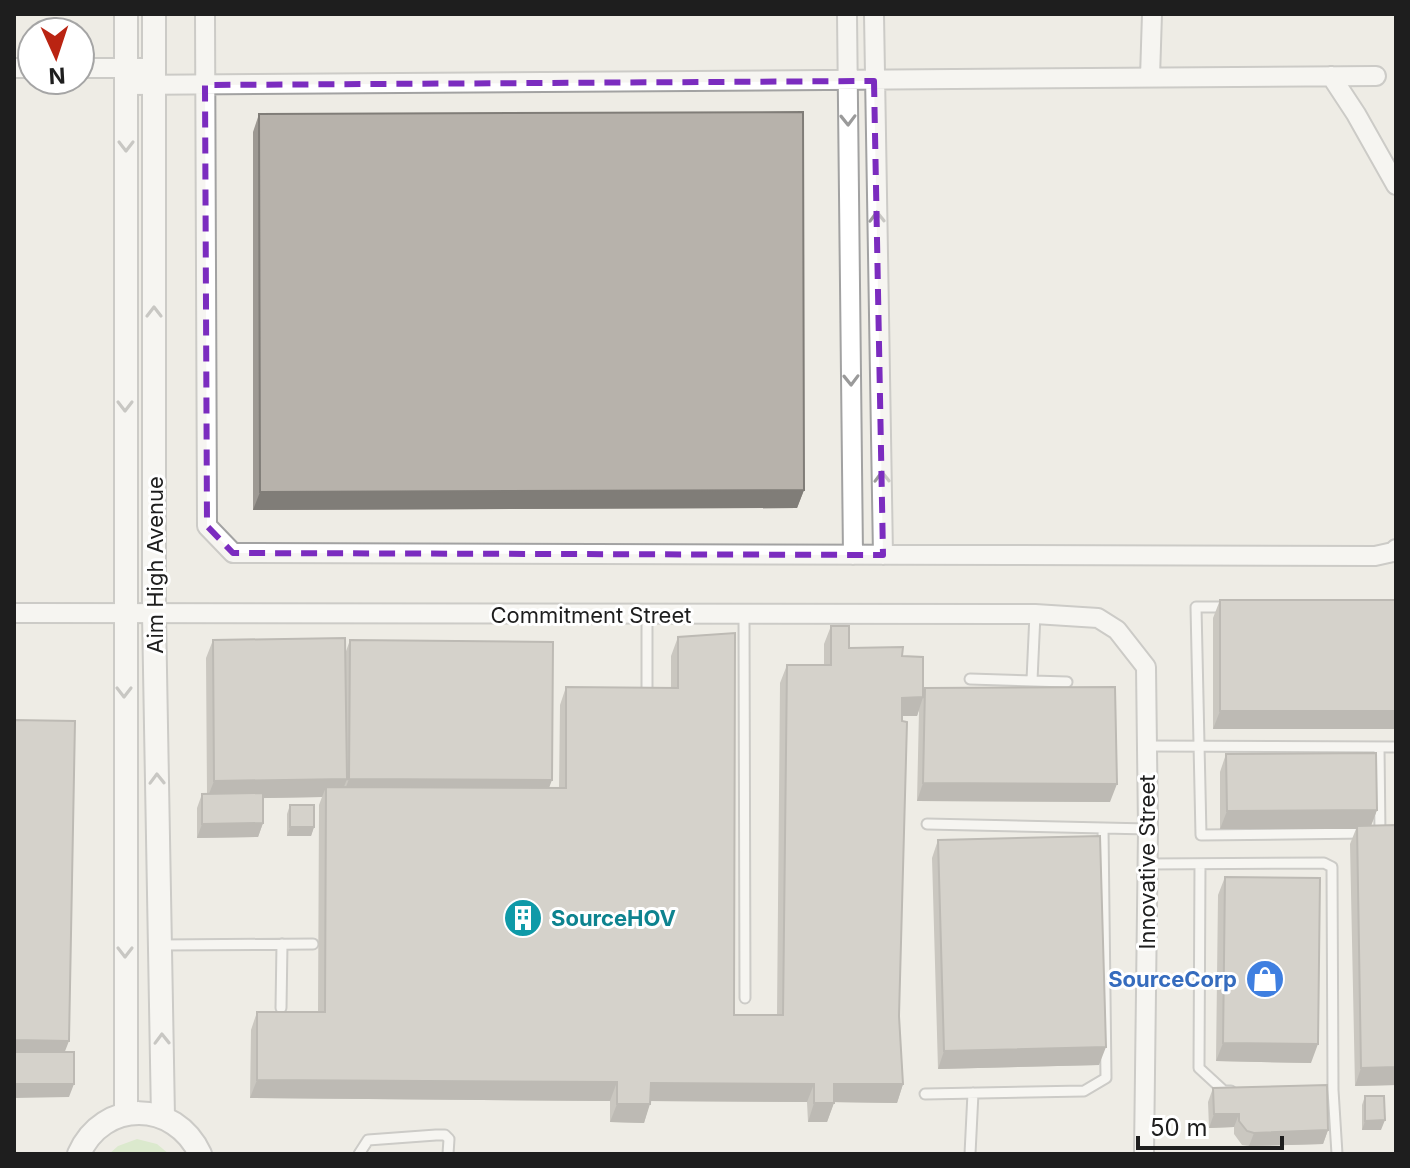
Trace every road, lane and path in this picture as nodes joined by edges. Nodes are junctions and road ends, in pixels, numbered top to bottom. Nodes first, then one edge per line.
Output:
1 (126, 14) edge
2 (154, 14) edge
3 (205, 14) edge
4 (847, 14) edge
5 (874, 14) edge
6 (1152, 14) edge
7 (96, 71) edge
8 (1331, 76) junction
9 (1376, 76) dead end
10 (126, 77) junction
11 (154, 77) junction
12 (1150, 77) junction
13 (847, 81) junction
14 (874, 81) junction
15 (205, 85) junction
16 (1396, 185) edge
17 (1396, 549) edge
18 (853, 555) junction
19 (883, 555) junction
20 (1242, 607) edge
21 (14, 613) edge
22 (124, 614) junction
23 (154, 614) junction
24 (744, 614) junction
25 (1035, 614) junction
26 (647, 615) junction
27 (1146, 667) joint
28 (970, 679) dead end
29 (1032, 680) junction
30 (1067, 682) dead end
31 (647, 696) edge
32 (1147, 746) junction
33 (1199, 746) junction
34 (1379, 747) junction
35 (1396, 747) edge
36 (927, 824) dead end
37 (1103, 828) junction
38 (1148, 829) junction
39 (1380, 833) junction
40 (1396, 833) edge
41 (1148, 864) junction
42 (1200, 864) junction
43 (282, 944) junction
44 (313, 944) dead end
45 (160, 945) junction
46 (745, 998) dead end
47 (281, 1008) edge
48 (1318, 1090) edge
49 (1333, 1090) junction
50 (1240, 1091) edge
51 (973, 1093) junction
52 (925, 1094) dead end
53 (126, 1114) junction
54 (163, 1117) junction
55 (79, 1154) edge
56 (200, 1154) edge
57 (359, 1154) edge
58 (448, 1154) edge
59 (970, 1154) edge
60 (1144, 1154) edge
61 (1337, 1154) edge

1 - 10 street, Aim High Avenue
2 - 11 street, Aim High Avenue
3 - 15 street
4 - 13 street
5 - 14 street
6 - 12 street
7 - 10 street
8 - 9 street
8 - 12 street
8 - 16 street
10 - 11 street
10 -> 22 street, Aim High Avenue
11 - 15 street
23 -> 11 street, Aim High Avenue
12 - 14 street
13 - 14 street
13 - 15 street
13 -> 18 street
19 -> 14 street
15 - 18 street
17 - 19 street
18 - 19 street
20 - 33 lane
21 - 22 street, Commitment Street
22 - 23 street, Commitment Street
22 -> 53 street, Aim High Avenue
23 - 26 street, Commitment Street
45 -> 23 street, Aim High Avenue
24 - 25 street, Commitment Street
24 - 26 street, Commitment Street
24 - 46 lane
25 - 27 street, Commitment Street
25 - 29 lane
26 - 31 lane
27 - 32 street, Innovative Street
28 - 29 lane
29 - 30 lane
32 - 33 lane
32 - 38 street, Innovative Street
33 - 34 lane
33 - 39 lane
34 - 35 lane
34 - 39 lane
36 - 37 lane
37 - 38 lane
37 - 51 lane
38 - 41 street, Innovative Street
39 - 40 lane
41 - 42 lane
41 - 60 street, Innovative Street
42 - 49 lane
42 - 50 lane
43 - 44 lane
43 - 45 lane
43 - 47 lane
54 -> 45 street, Aim High Avenue
48 - 49 lane
49 - 61 lane
51 - 52 lane
51 - 59 lane
53 - 54 street
53 - 55 street
54 - 56 street
57 - 58 lane

